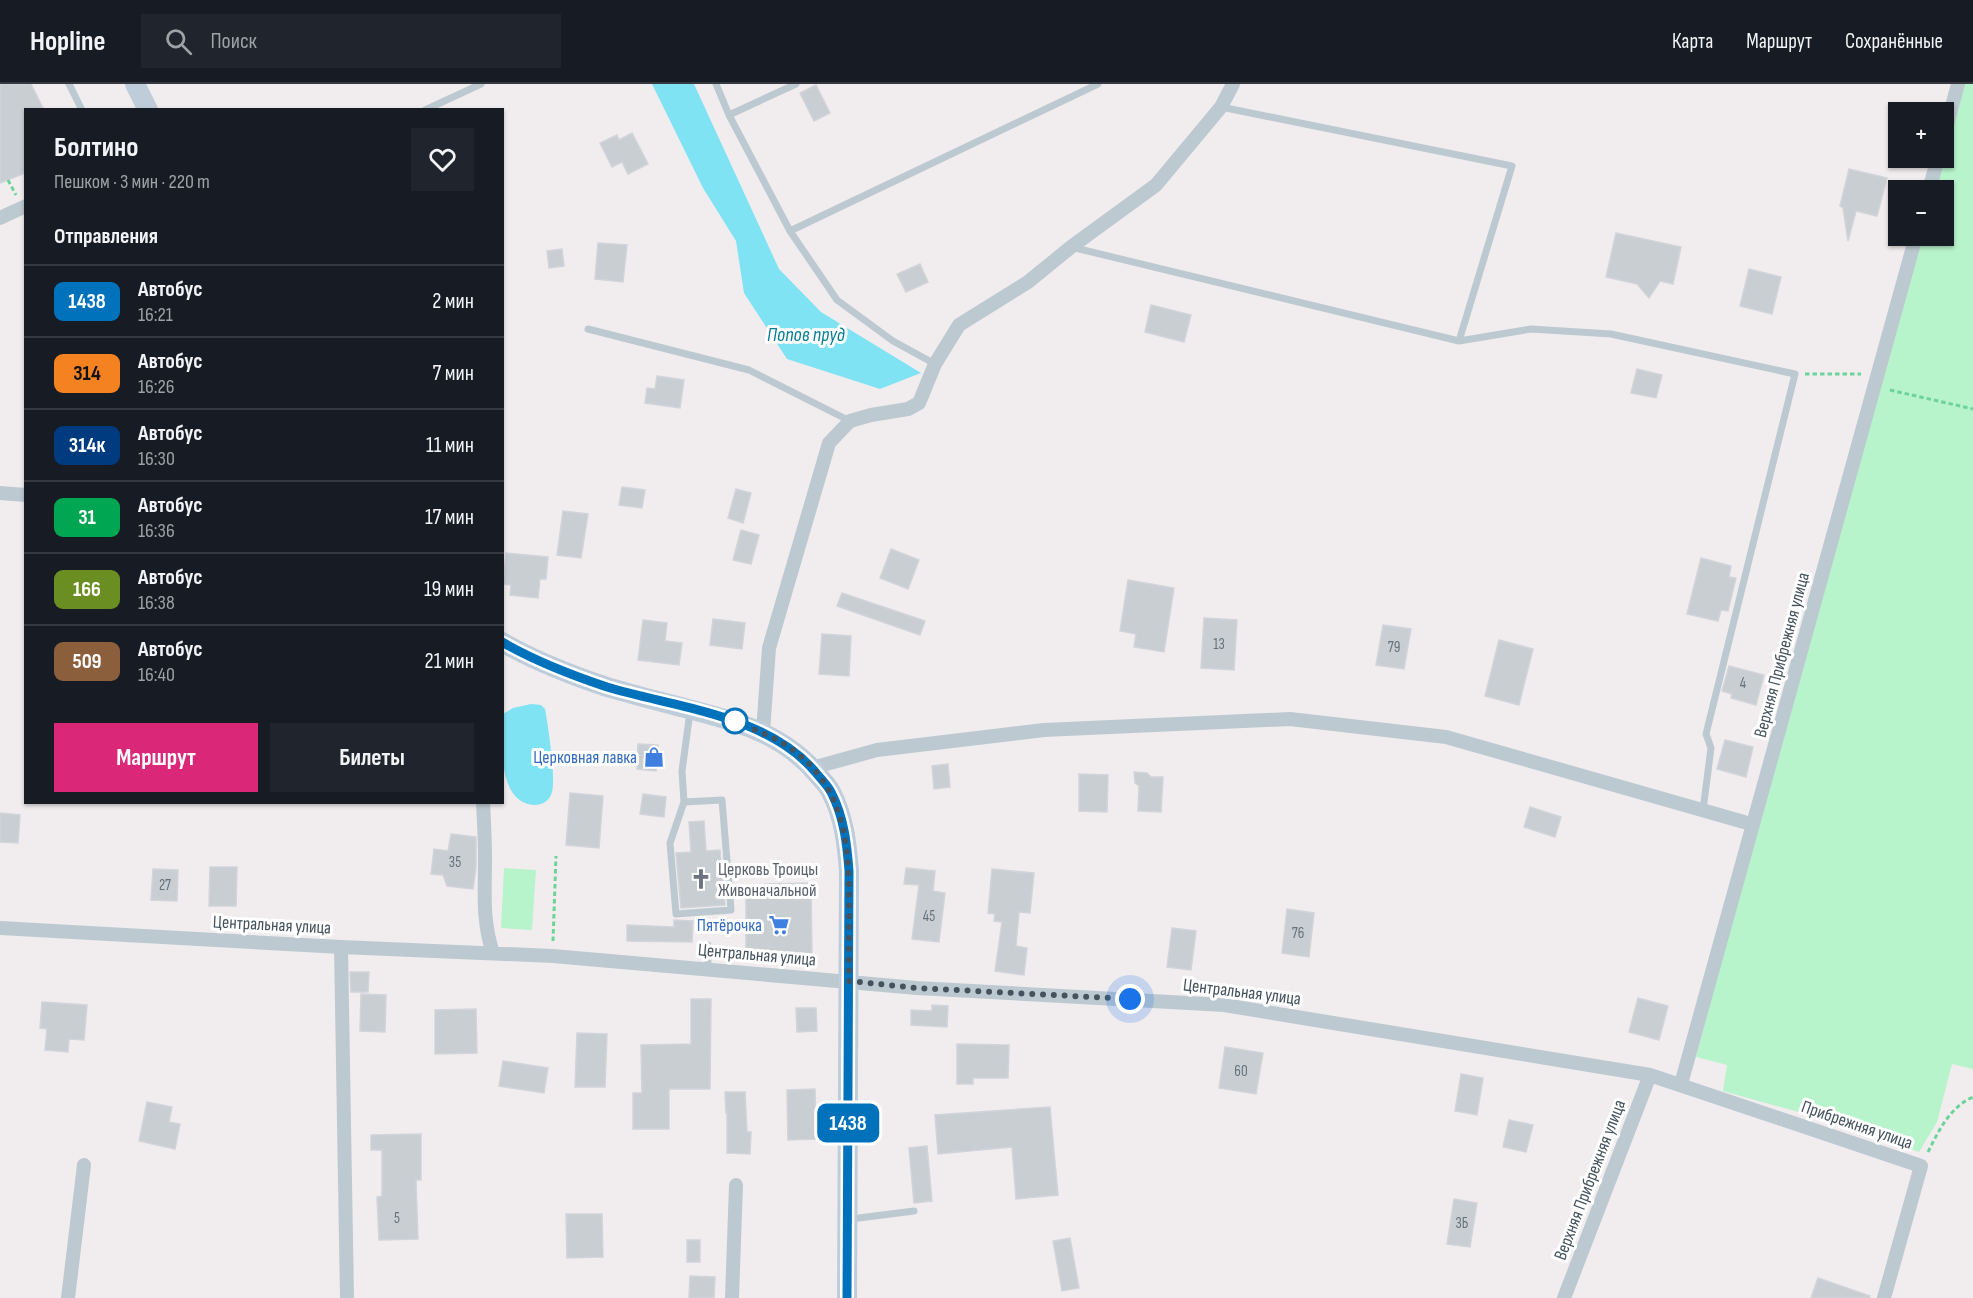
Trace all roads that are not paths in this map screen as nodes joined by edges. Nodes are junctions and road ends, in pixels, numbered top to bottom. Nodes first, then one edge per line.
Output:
1 (69, 84) edge
2 (481, 84) edge
3 (716, 84) edge
4 (796, 84) edge
5 (1098, 84) edge
6 (1233, 84) edge
7 (1958, 84) edge
8 (137, 85) edge
9 (1953, 102) edge
10 (1221, 107) junction
11 (81, 108) edge
12 (147, 108) edge
13 (429, 108) edge
14 (729, 115) junction
15 (24, 207) edge
16 (0, 218) edge
17 (790, 231) junction
18 (1913, 246) edge
19 (1071, 247) junction
20 (588, 329) dead end
21 (1459, 341) junction
22 (935, 364) junction
23 (850, 421) junction
24 (0, 493) edge
25 (24, 495) edge
26 (504, 644) edge
27 (690, 710) junction
28 (764, 732) junction
29 (812, 768) junction
30 (684, 802) junction
31 (483, 804) edge
32 (1703, 811) junction
33 (1744, 822) dead end
34 (0, 928) edge
35 (708, 945) dead end
36 (341, 947) junction
37 (493, 952) junction
38 (708, 969) junction
39 (849, 981) junction
40 (1650, 1075) junction
41 (1681, 1084) junction
42 (84, 1165) dead end
43 (736, 1185) dead end
44 (914, 1211) dead end
45 (847, 1220) junction
46 (68, 1298) edge
47 (347, 1298) edge
48 (732, 1298) edge
49 (847, 1298) edge
50 (1564, 1298) edge
51 (1884, 1298) edge

1 - 11 lane
2 - 13 lane
3 - 14 lane
4 - 14 lane
5 - 17 lane
6 - 10 street
7 - 9 street
8 - 12 main road
10 - 19 street
10 - 21 lane
14 - 17 lane
15 - 16 street
17 - 22 lane
18 - 41 street, Верхняя Прибрежняя улица
19 - 21 lane
19 - 22 street
20 - 23 lane
21 - 32 lane
22 - 23 street
23 - 28 street
24 - 25 street
26 - 27 main road
27 - 28 main road
27 - 30 lane
28 - 29 main road
29 - 32 street
29 - 39 main road
30 - 30 lane
31 - 37 street
32 - 33 street
34 - 36 street, Центральная улица
35 - 38 lane
36 - 37 street, Центральная улица
36 - 47 street
37 - 38 street, Центральная улица
38 - 39 street, Центральная улица
39 - 40 street, Центральная улица
39 - 45 main road
40 - 41 street, Прибрежняя улица
40 - 50 street, Верхняя Прибрежняя улица
41 - 51 street, Прибрежняя улица
42 - 46 street
43 - 48 street
44 - 45 lane
45 - 49 main road

